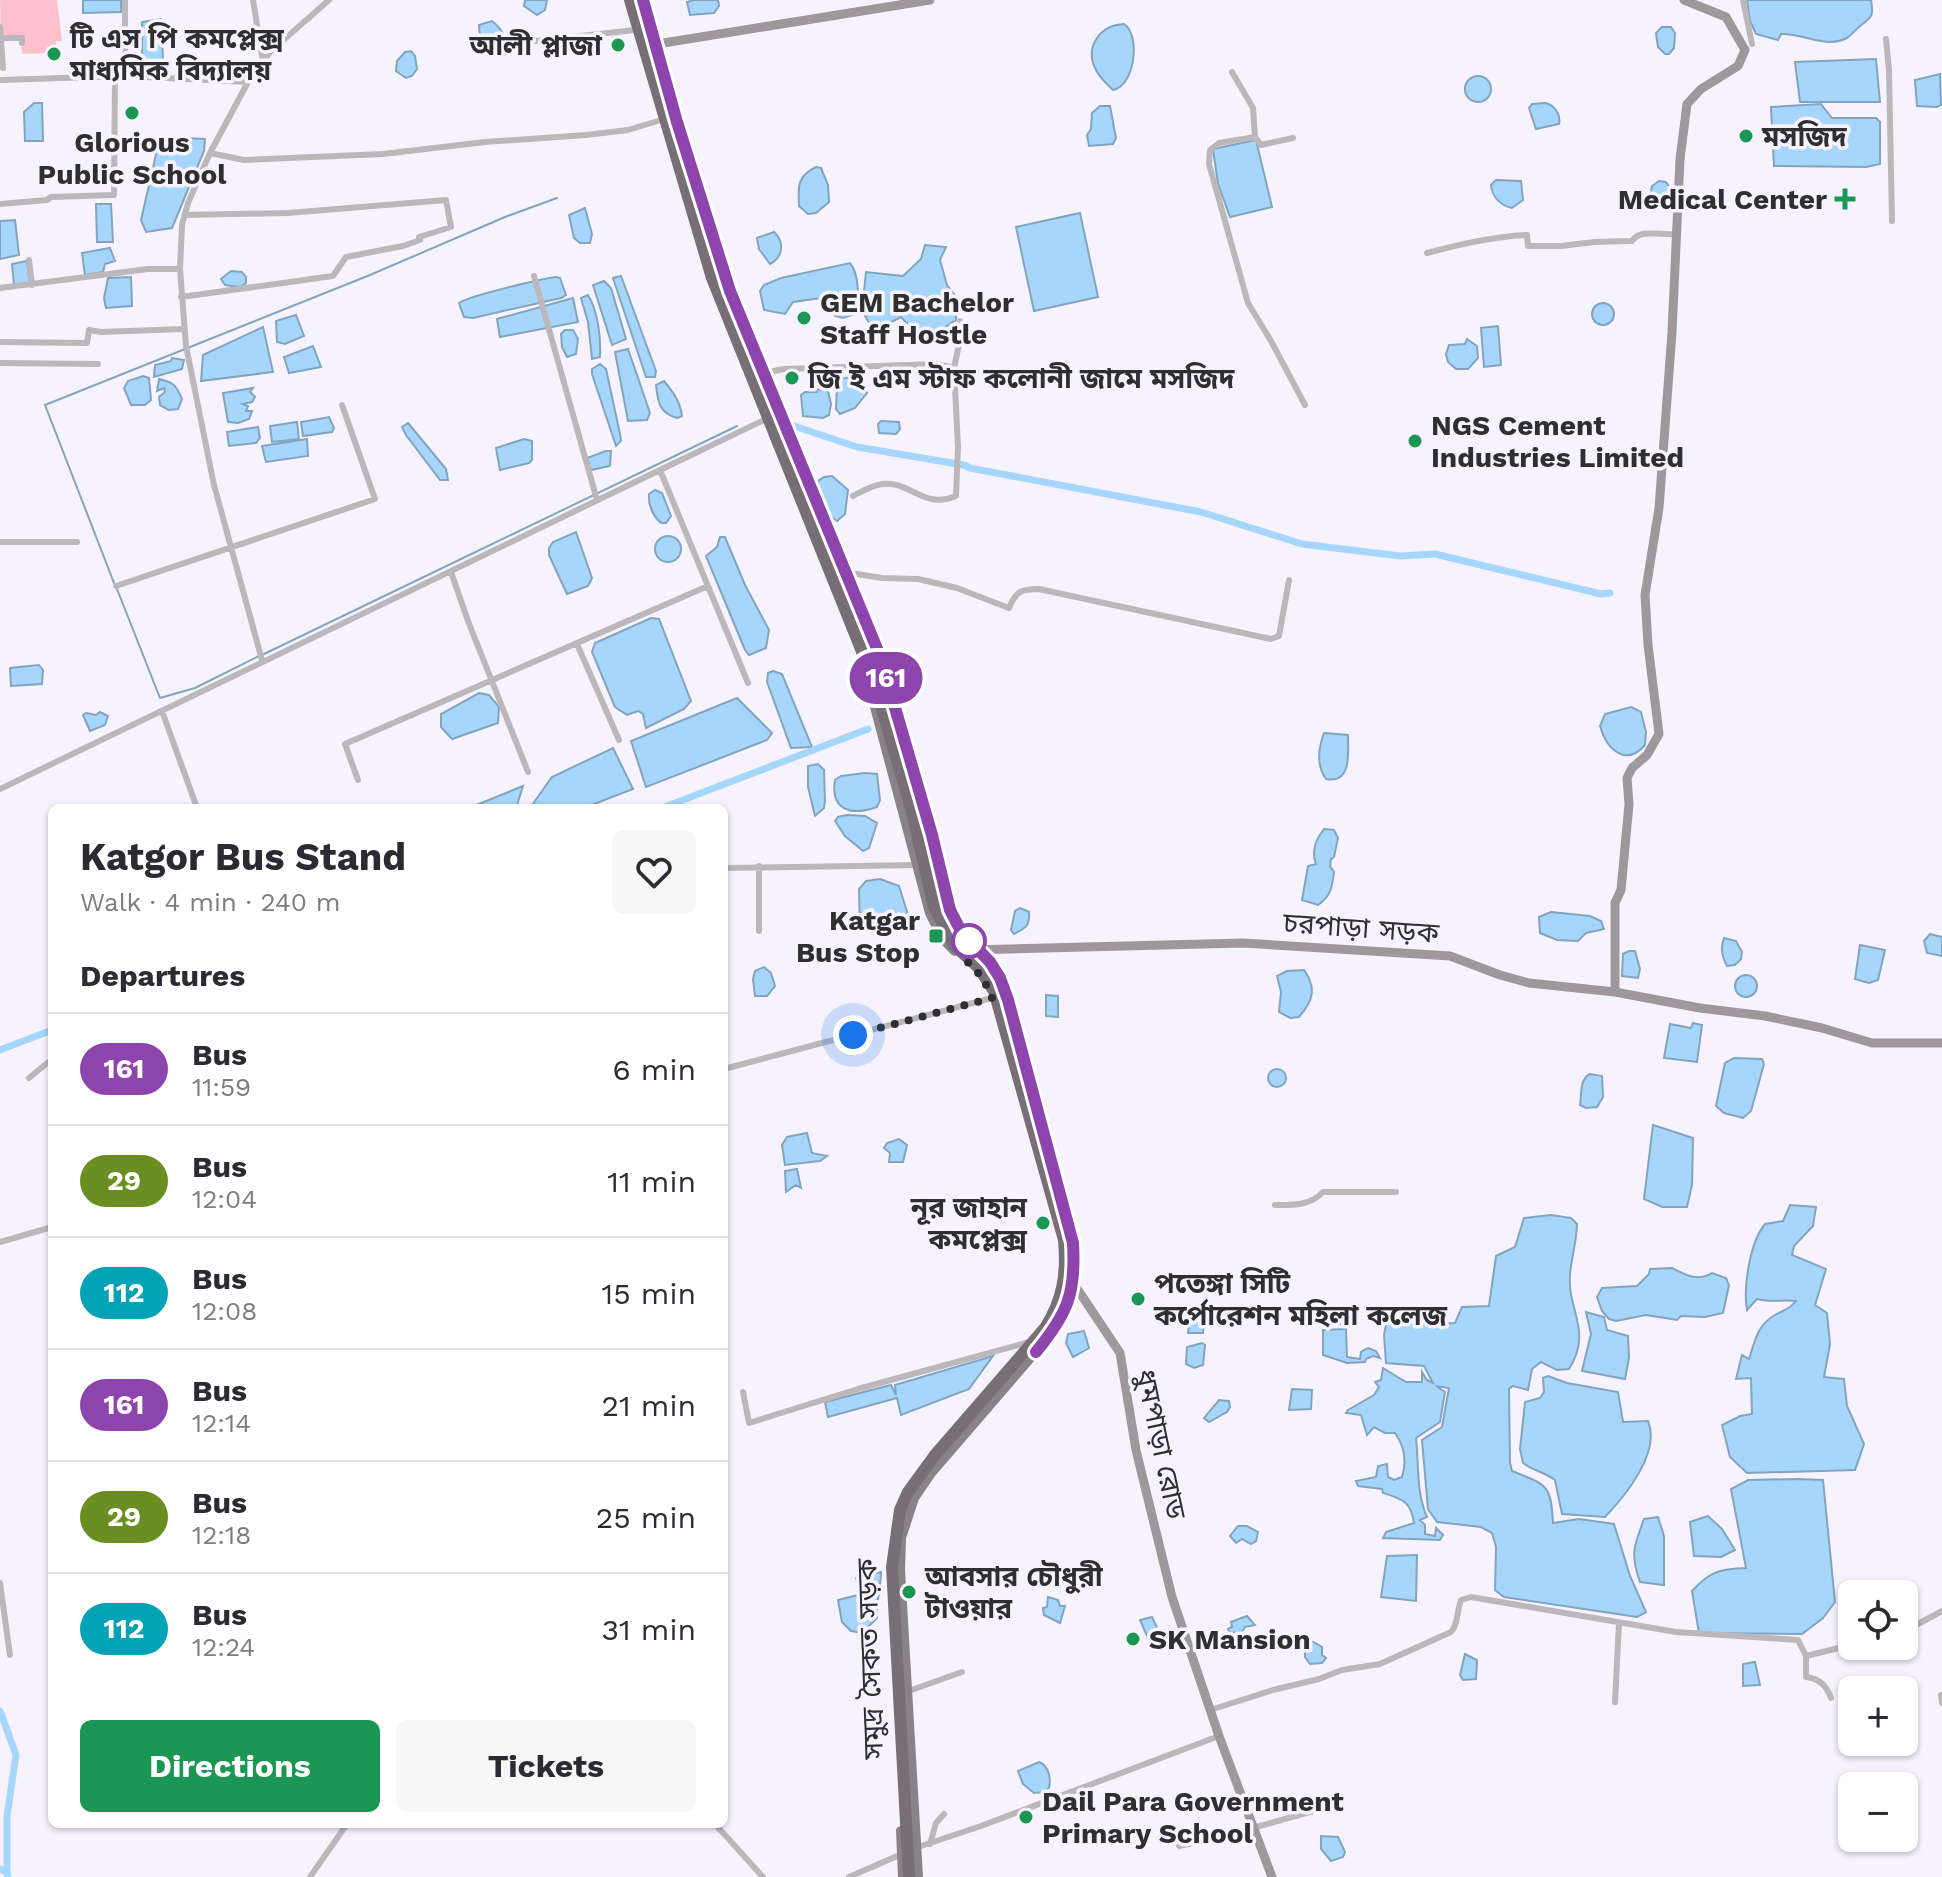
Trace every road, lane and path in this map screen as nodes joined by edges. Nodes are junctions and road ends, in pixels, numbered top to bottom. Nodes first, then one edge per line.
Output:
1 (125, 0) edge
2 (253, 0) edge
3 (329, 0) edge
4 (628, 0) edge
5 (640, 0) edge
6 (930, 0) edge
7 (1684, 0) edge
8 (1743, 0) edge
9 (0, 27) edge
10 (635, 30) junction
11 (1, 38) edge
12 (1886, 39) dead end
13 (526, 42) dead end
14 (22, 43) dead end
15 (655, 44) junction
16 (1752, 44) dead end
17 (640, 47) junction
18 (263, 62) junction
19 (3, 68) dead end
20 (1232, 72) dead end
21 (115, 76) junction
22 (125, 76) junction
23 (0, 80) edge
24 (248, 82) junction
25 (661, 120) junction
26 (1255, 137) junction
27 (1293, 138) dead end
28 (210, 153) junction
29 (0, 204) edge
30 (185, 215) junction
31 (1892, 221) dead end
32 (1676, 234) junction
33 (1427, 253) dead end
34 (29, 260) dead end
35 (180, 269) junction
36 (534, 276) dead end
37 (32, 285) junction
38 (0, 288) edge
39 (181, 297) junction
40 (960, 321) dead end
41 (183, 329) junction
42 (0, 342) edge
43 (0, 363) edge
44 (98, 364) dead end
45 (954, 368) junction
46 (764, 373) junction
47 (342, 405) dead end
48 (1305, 405) dead end
49 (766, 419) junction
50 (660, 470) junction
51 (853, 496) dead end
52 (597, 500) junction
53 (0, 542) edge
54 (77, 542) dead end
55 (234, 548) junction
56 (451, 572) junction
57 (845, 576) junction
58 (1289, 580) dead end
59 (116, 586) dead end
60 (708, 586) junction
61 (577, 644) junction
62 (262, 660) junction
63 (492, 679) junction
64 (748, 683) dead end
65 (162, 711) junction
66 (619, 740) dead end
67 (528, 772) dead end
68 (358, 780) dead end
69 (0, 789) edge
70 (196, 804) edge
71 (918, 865) junction
72 (759, 866) junction
73 (728, 868) edge
74 (759, 931) dead end
75 (976, 948) junction
76 (956, 951) junction
77 (1615, 992) junction
78 (992, 998) junction
79 (1942, 1043) edge
80 (48, 1062) edge
81 (728, 1068) edge
82 (29, 1078) dead end
83 (1396, 1192) dead end
84 (1275, 1205) dead end
85 (48, 1228) edge
86 (0, 1242) edge
87 (1067, 1282) junction
88 (1029, 1342) junction
89 (743, 1392) dead end
90 (0, 1583) edge
91 (1942, 1611) edge
92 (1619, 1623) junction
93 (1918, 1624) edge
94 (1838, 1648) edge
95 (10, 1655) dead end
96 (1806, 1656) junction
97 (962, 1672) dead end
98 (906, 1692) junction
99 (1941, 1695) edge
100 (1831, 1698) dead end
101 (1615, 1702) dead end
102 (1942, 1703) edge
103 (1210, 1710) junction
104 (1219, 1736) junction
105 (1335, 1805) dead end
106 (944, 1814) dead end
107 (344, 1828) edge
108 (719, 1828) edge
109 (1254, 1828) junction
110 (930, 1844) junction
111 (1179, 1846) dead end
112 (915, 1848) junction
113 (902, 1854) junction
114 (310, 1877) edge
115 (763, 1877) edge
116 (849, 1877) edge
117 (906, 1877) edge
118 (916, 1877) edge
119 (1272, 1877) edge

1 - 22 street
2 - 18 street
3 - 18 street
4 - 10 main road
4 - 87 highway, bridge
5 - 15 main road
5 - 118 highway, bridge
6 - 15 street
7 - 32 street
8 - 16 street
9 - 11 street
10 - 13 street
10 - 17 main road
11 - 14 street
11 - 19 street
12 - 31 street
15 - 17 street
15 - 46 main road
17 - 25 main road
18 - 24 street
20 - 26 street
21 - 22 street
21 - 23 street
21 - 29 street
22 - 24 street
24 - 28 street
25 - 28 street
25 - 49 main road
26 - 27 street
26 - 48 street
28 - 30 street
30 - 35 street
30 - 39 street
32 - 33 street
32 - 77 street
34 - 37 street
35 - 37 street
35 - 39 street
36 - 52 street
37 - 38 street
39 - 41 street
40 - 45 street
41 - 42 street
41 - 55 street
43 - 44 street
45 - 46 street
45 - 51 street
46 - 57 main road
47 - 55 street
49 - 50 street
49 - 71 main road
50 - 52 street
50 - 60 street
52 - 56 street
53 - 54 street
55 - 59 street
55 - 62 street
56 - 62 street
56 - 63 street
57 - 58 street
57 - 75 main road
60 - 61 street
60 - 64 street
61 - 63 street
61 - 66 street
62 - 65 street
63 - 67 street
63 - 68 street
65 - 69 street
65 - 70 street
71 - 72 street
71 - 76 main road
72 - 73 street
72 - 74 street
75 - 76 street, চরপাড়া সড়ক
75 - 77 street, চরপাড়া সড়ক
75 - 87 main road
76 - 78 main road
77 - 79 street, চরপাড়া সড়ক
78 - 81 street
78 - 87 main road
80 - 82 street
83 - 84 street
85 - 86 street
87 - 88 main road, সমুদ্র সৈকত সড়ক
87 - 98 main road, সমুদ্র সৈকত সড়ক
87 - 103 street, ধুমপাড়া রোড
87 - 117 highway, bridge
88 - 89 street
88 - 113 main road, সমুদ্র সৈকত সড়ক
90 - 95 street
91 - 93 street
92 - 96 street
92 - 101 street
92 - 103 street
94 - 96 street
96 - 100 street
97 - 98 street
98 - 112 main road, সমুদ্র সৈকত সড়ক
99 - 102 street
103 - 104 street, ধুমপাড়া রোড
104 - 109 street, ধুমপাড়া রোড
104 - 110 street
105 - 109 street
106 - 110 street
107 - 114 street
108 - 115 street
109 - 111 street
109 - 119 street, ধুমপাড়া রোড
110 - 112 street
112 - 113 street
112 - 118 main road, সমুদ্র সৈকত সড়ক
113 - 116 street
113 - 117 main road, সমুদ্র সৈকত সড়ক

